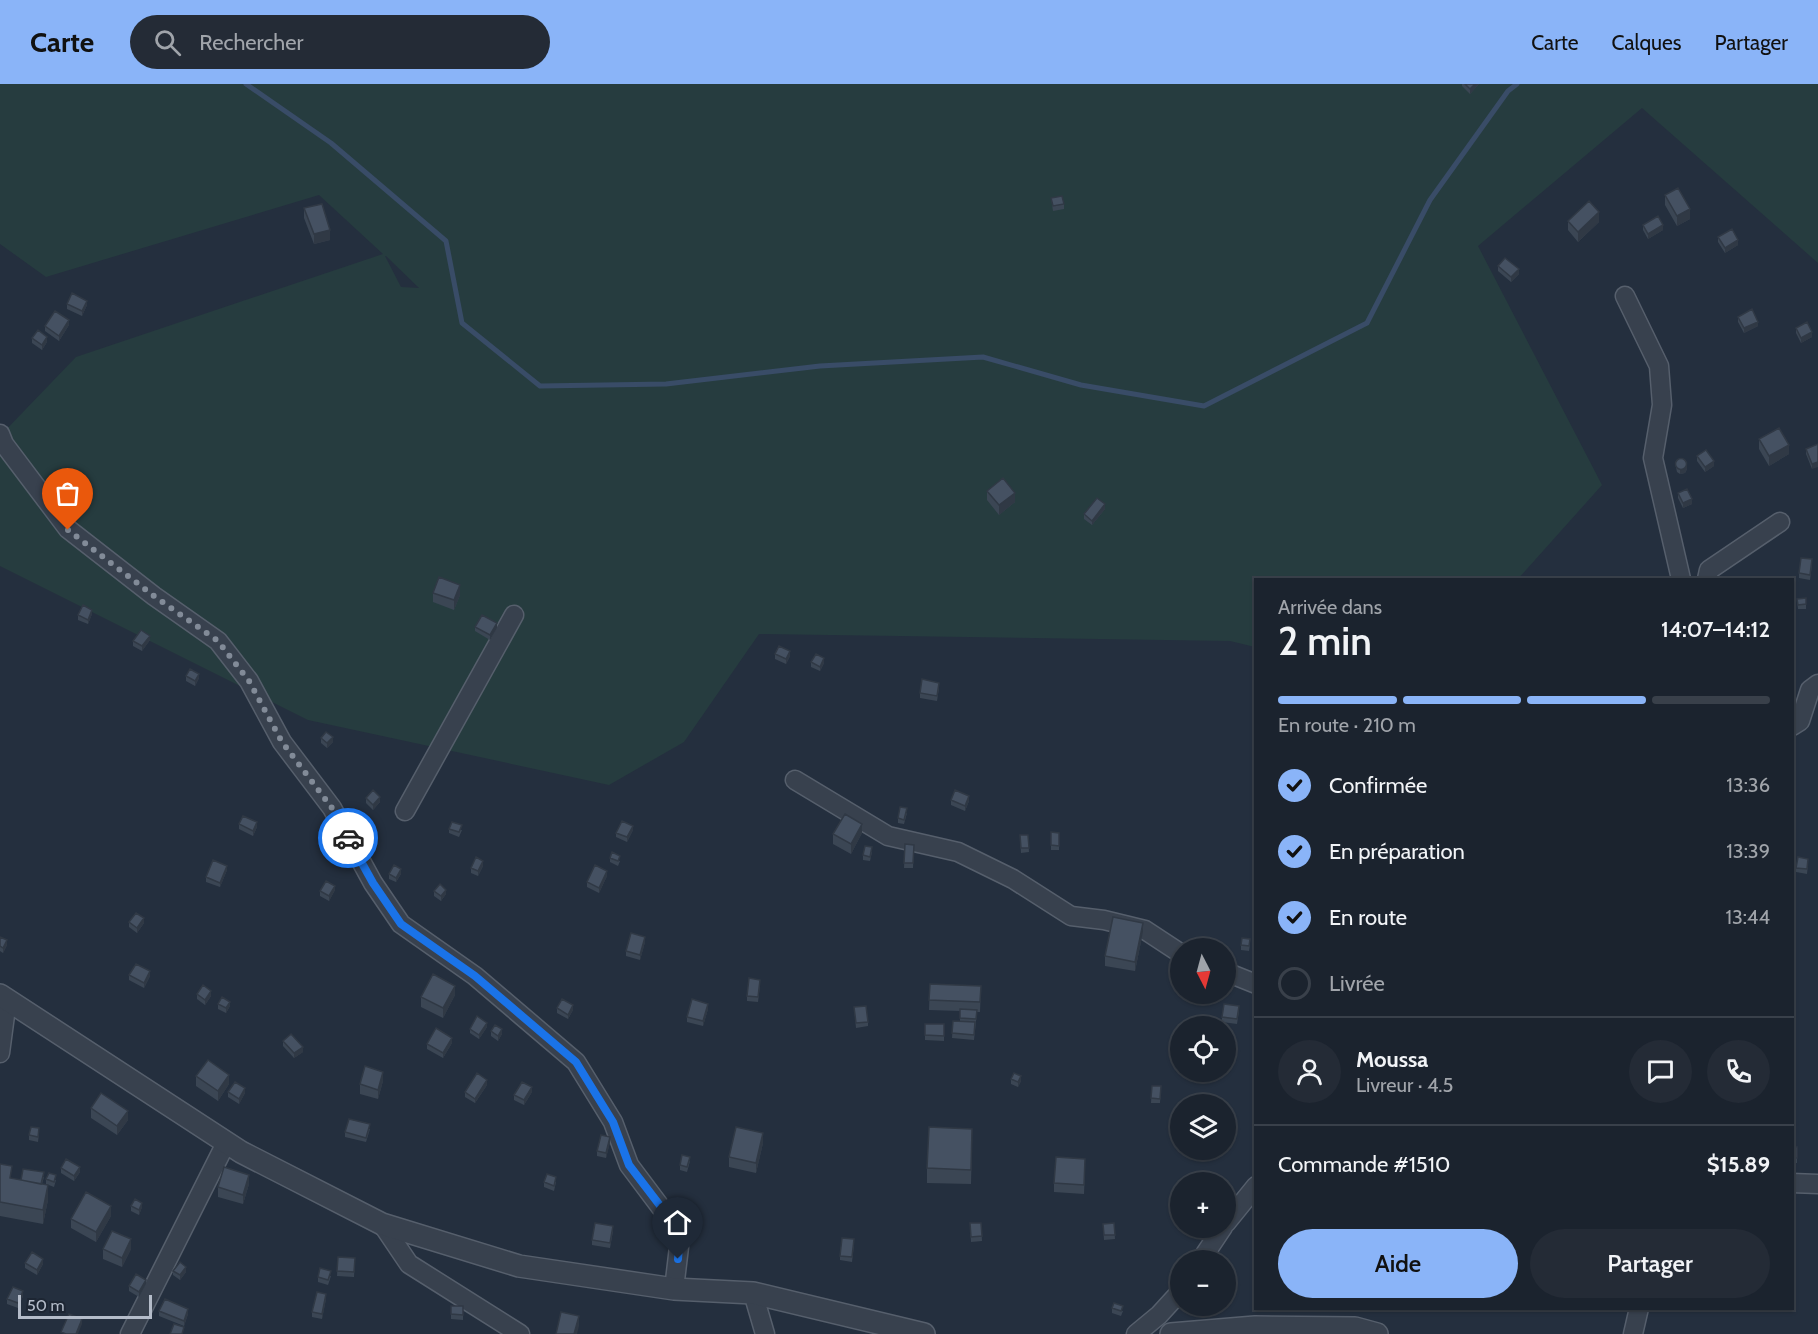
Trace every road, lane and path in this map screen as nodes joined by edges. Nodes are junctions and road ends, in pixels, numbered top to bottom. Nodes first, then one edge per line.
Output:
1 (1625, 296) dead end
2 (0, 434) edge
3 (1780, 522) dead end
4 (1681, 578) edge
5 (1707, 578) edge
6 (514, 615) dead end
7 (1818, 684) edge
8 (1794, 725) edge
9 (795, 780) dead end
10 (405, 811) dead end
11 (1170, 946) edge
12 (1236, 976) edge
13 (1254, 983) edge
14 (4, 997) edge
15 (0, 1053) edge
16 (226, 1143) junction
17 (1794, 1183) edge
18 (1816, 1183) edge
19 (1254, 1188) edge
20 (1236, 1211) edge
21 (382, 1224) junction
22 (674, 1289) junction
23 (753, 1293) junction
24 (1170, 1304) edge
25 (1639, 1310) edge
26 (130, 1334) edge
27 (520, 1334) edge
28 (765, 1334) edge
29 (924, 1334) edge
30 (1136, 1334) edge
31 (1171, 1334) edge
32 (1377, 1334) edge
33 (1633, 1334) edge

1 - 4 street
2 - 22 street
3 - 5 street
6 - 10 street
7 - 8 street
9 - 11 street
12 - 13 street
14 - 15 street
14 - 16 street
16 - 21 street
16 - 26 street
17 - 18 street
19 - 20 street
21 - 22 street
21 - 27 street
22 - 23 street
23 - 28 street
23 - 29 street
24 - 30 street
25 - 33 street
31 - 32 street

